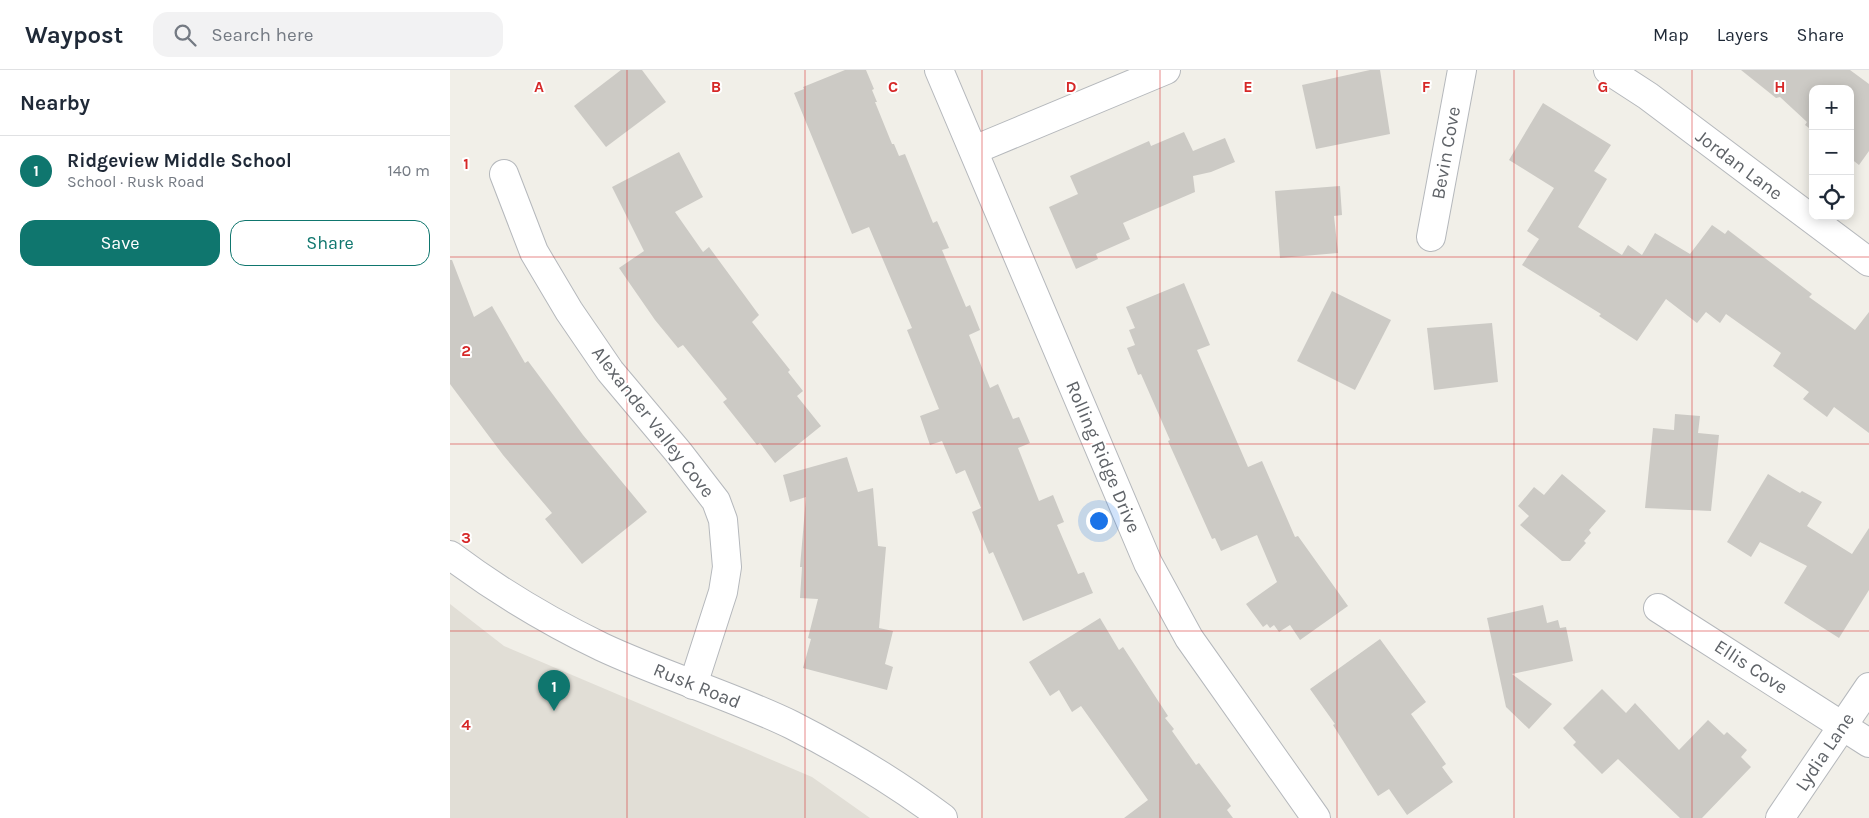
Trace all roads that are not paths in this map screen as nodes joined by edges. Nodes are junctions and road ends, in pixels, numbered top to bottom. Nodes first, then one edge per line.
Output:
1 (939, 70) edge
2 (1166, 70) edge
3 (1462, 70) edge
4 (1608, 70) edge
5 (974, 150) junction
6 (504, 174) dead end
7 (1431, 237) dead end
8 (1869, 262) edge
9 (450, 555) edge
10 (1658, 608) dead end
11 (693, 684) junction
12 (1869, 687) edge
13 (1843, 726) junction
14 (1869, 743) edge
15 (944, 818) edge
16 (1316, 818) edge
17 (1780, 818) edge

1 - 5 street, Rolling Ridge Drive
2 - 5 street
3 - 7 street, Bevin Cove
4 - 8 street, Jordan Lane
5 - 16 street, Rolling Ridge Drive
6 - 11 street, Alexander Valley Cove
9 - 11 street, Rusk Road
10 - 13 street, Ellis Cove
11 - 15 street, Rusk Road
12 - 13 street, Lydia Lane
13 - 14 street, Ellis Cove
13 - 17 street, Lydia Lane

